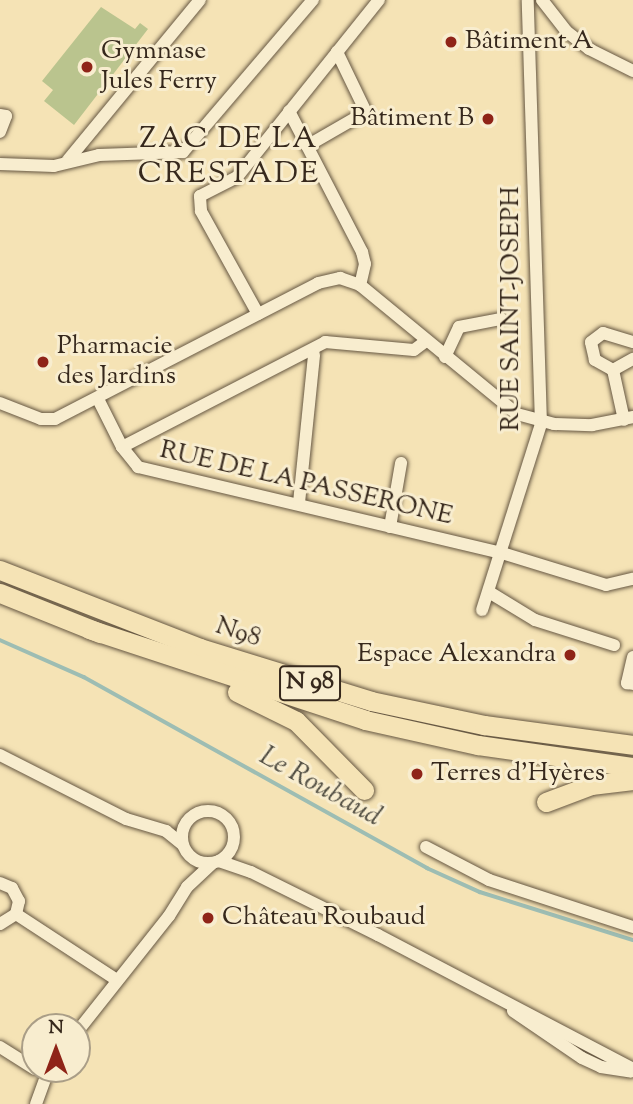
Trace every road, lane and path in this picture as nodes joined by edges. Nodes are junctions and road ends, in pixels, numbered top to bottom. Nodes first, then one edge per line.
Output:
1 (200, 0) edge
2 (313, 0) edge
3 (379, 0) edge
4 (528, 0) edge
5 (542, 0) edge
6 (337, 51) junction
7 (633, 71) edge
8 (289, 111) junction
9 (0, 114) edge
10 (0, 132) edge
11 (307, 146) junction
12 (65, 162) junction
13 (0, 164) edge
14 (360, 285) junction
15 (258, 314) junction
16 (502, 319) dead end
17 (426, 341) junction
18 (633, 342) edge
19 (314, 355) dead end
20 (444, 357) junction
21 (633, 359) edge
22 (613, 370) junction
23 (98, 399) junction
24 (0, 403) edge
25 (628, 419) edge
26 (541, 424) junction
27 (122, 447) junction
28 (401, 463) dead end
29 (299, 503) junction
30 (390, 527) junction
31 (502, 553) junction
32 (0, 570) edge
33 (633, 579) edge
34 (489, 592) junction
35 (0, 593) edge
36 (482, 610) dead end
37 (89, 629) junction
38 (614, 645) dead end
39 (633, 657) edge
40 (633, 684) edge
41 (633, 745) edge
42 (0, 755) edge
43 (633, 767) edge
44 (633, 780) edge
45 (363, 790) dead end
46 (545, 802) dead end
47 (185, 824) junction
48 (157, 828) junction
49 (234, 839) junction
50 (426, 847) dead end
51 (184, 848) junction
52 (216, 862) junction
53 (251, 872) junction
54 (0, 883) edge
55 (187, 887) junction
56 (16, 914) junction
57 (0, 925) edge
58 (633, 927) edge
59 (117, 980) junction
60 (91, 1014) edge
61 (0, 1047) edge
62 (21, 1059) edge
63 (633, 1071) edge
64 (39, 1083) edge
65 (36, 1104) edge

1 - 12 street
2 - 12 street
3 - 6 street
4 - 26 street, RUE SAINT-JOSEPH
5 - 7 street
6 - 8 street
6 - 11 street
8 - 11 street
8 - 15 street
9 - 10 street
11 - 14 street
12 - 13 street
14 - 15 street
14 - 17 street
15 - 23 street
16 - 20 street
17 - 20 street
17 - 27 street
18 - 22 street
19 - 29 street
20 - 26 street
21 - 22 street
22 - 25 street
23 - 24 street
23 - 27 street, RUE DE LA PASSERONE
25 - 26 street
26 - 31 street, RUE SAINT-JOSEPH
27 - 29 street, RUE DE LA PASSERONE
28 - 30 street
29 - 30 street, RUE DE LA PASSERONE
30 - 31 street, RUE DE LA PASSERONE
31 - 33 street, RUE DE LA PASSERONE
31 - 34 street, RUE SAINT-JOSEPH
32 - 41 highway, N98 / N 98
34 - 36 street, RUE SAINT-JOSEPH
34 - 38 street
35 - 37 highway
37 - 43 highway, N 98
37 - 45 highway
39 - 40 street
42 - 48 street
44 - 46 highway
47 - 48 street
47 - 49 street
47 - 51 street
48 - 51 street
49 - 52 street
49 - 53 street
50 - 58 street
51 - 52 street
51 - 55 street
52 - 53 street
52 - 55 street
53 - 63 street
54 - 56 street
55 - 59 street
56 - 57 street
56 - 59 street
59 - 60 street
61 - 62 street
64 - 65 street

